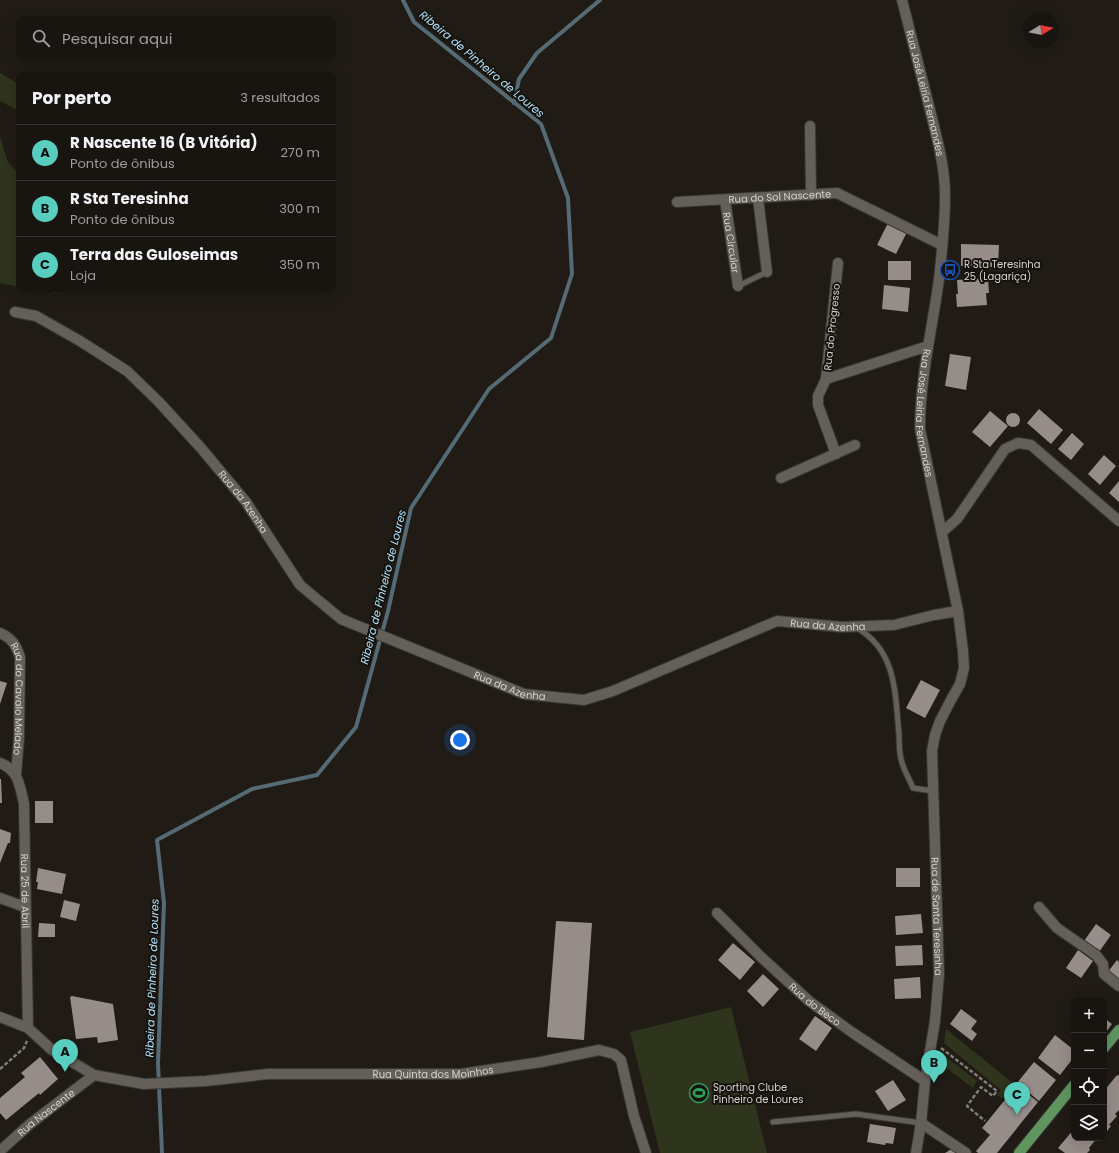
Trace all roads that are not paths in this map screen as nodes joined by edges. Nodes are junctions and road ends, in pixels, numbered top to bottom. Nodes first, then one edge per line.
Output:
1 (902, 0) edge
2 (810, 126) dead end
3 (811, 194) junction
4 (758, 198) junction
5 (725, 200) junction
6 (677, 202) dead end
7 (942, 245) junction
8 (838, 263) dead end
9 (767, 272) joint
10 (738, 286) joint
11 (15, 312) dead end
12 (928, 346) junction
13 (826, 379) junction
14 (855, 445) dead end
15 (836, 454) junction
16 (781, 478) dead end
17 (1119, 521) edge
18 (942, 532) junction
19 (958, 611) junction
20 (854, 627) junction
21 (0, 633) edge
22 (960, 684) joint
23 (0, 763) edge
24 (16, 774) junction
25 (933, 791) junction
26 (0, 898) edge
27 (25, 907) junction
28 (1039, 907) dead end
29 (717, 913) dead end
30 (1119, 986) edge
31 (0, 1017) edge
32 (28, 1028) junction
33 (1119, 1030) edge
34 (1107, 1044) edge
35 (94, 1075) junction
36 (925, 1081) junction
37 (1071, 1089) edge
38 (774, 1122) dead end
39 (921, 1123) junction
40 (0, 1151) edge
41 (646, 1153) edge
42 (916, 1153) edge
43 (966, 1153) edge
44 (1019, 1153) edge

1 - 7 street, Rua José Leiria Fernandes
2 - 3 street
3 - 4 street, Rua do Sol Nascente
3 - 7 street, Rua do Sol Nascente
4 - 5 street, Rua do Sol Nascente
4 - 9 street
5 - 6 street, Rua do Sol Nascente
5 - 10 street, Rua Circular
7 - 12 street, Rua José Leiria Fernandes
8 - 13 street, Rua do Progresso
9 - 10 lane
11 - 20 street, Rua da Azenha
12 - 13 street, Rua do Progresso
12 - 18 street, Rua José Leiria Fernandes
13 - 15 street
14 - 15 street
15 - 16 street
17 - 18 street
18 - 19 street, Rua José Leiria Fernandes
19 - 20 street, Rua da Azenha
19 - 22 street, Rua José Leiria Fernandes
20 - 25 lane
21 - 24 street, Rua do Cavalo Melado
22 - 25 street, Rua de Santa Teresinha
23 - 24 street
24 - 27 street, Rua 25 de Abril
25 - 36 street, Rua de Santa Teresinha
26 - 27 street
27 - 32 street, Rua 25 de Abril
28 - 30 street
29 - 36 street, Rua do Beco
31 - 32 street
32 - 35 street
33 - 34 main road
35 - 40 street, Rua Nascente
35 - 41 street, Rua Quinta dos Moinhos
36 - 39 street, Rua de Santa Teresinha
37 - 44 main road
38 - 39 lane
39 - 42 street, Rua de Santa Teresinha
39 - 43 street

